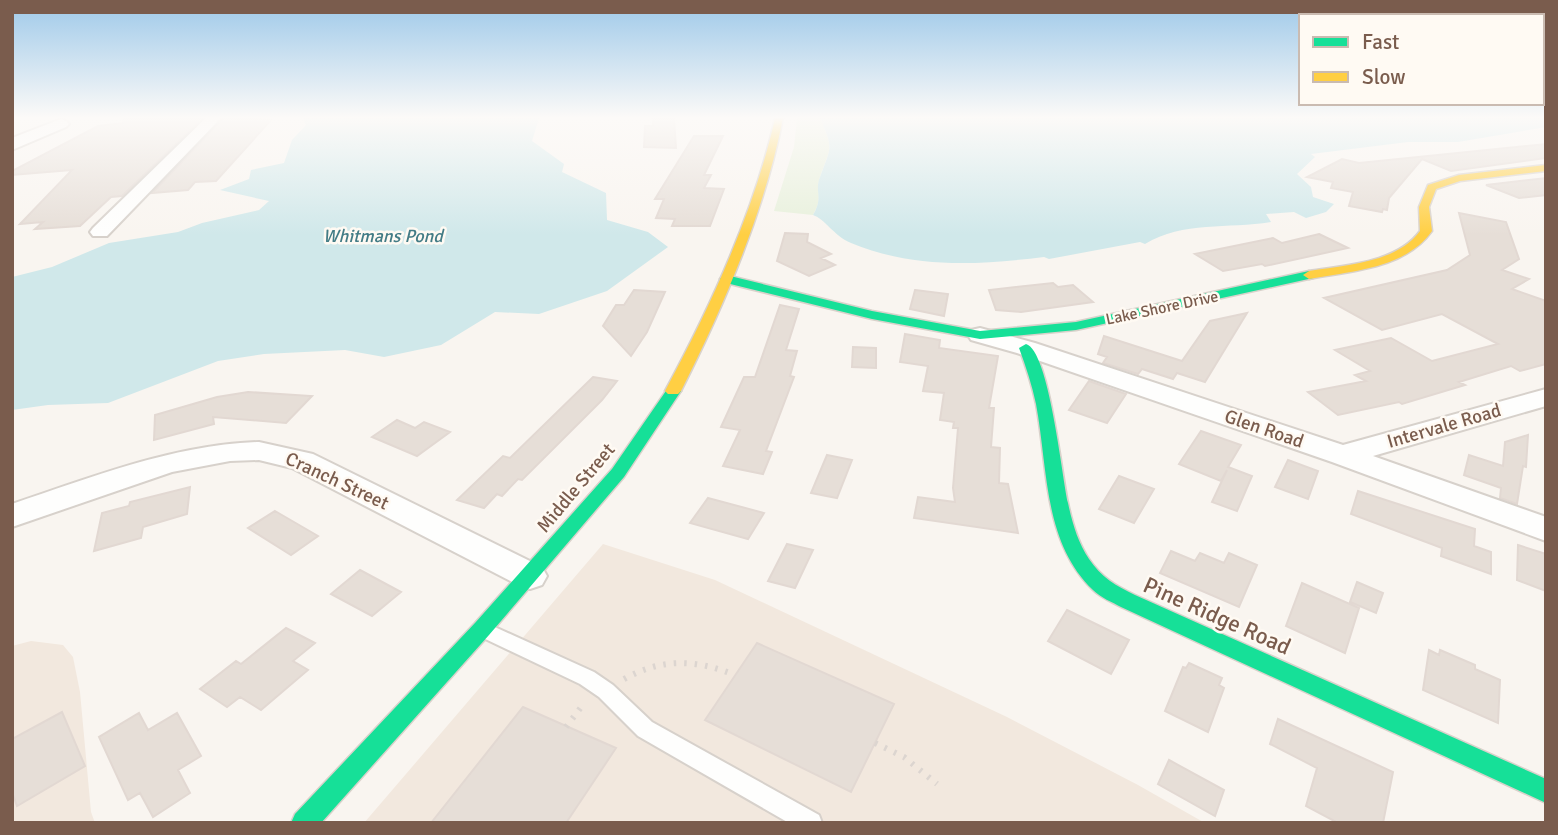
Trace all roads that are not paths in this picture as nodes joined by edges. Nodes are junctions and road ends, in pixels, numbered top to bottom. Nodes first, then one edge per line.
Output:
1 (175, 157) edge
2 (771, 157) edge
3 (1546, 168) edge
4 (100, 232) dead end
5 (726, 279) junction
6 (980, 335) junction
7 (1026, 348) junction
8 (1546, 397) edge
9 (1342, 455) junction
10 (12, 516) edge
11 (1546, 529) edge
12 (530, 576) junction
13 (482, 629) junction
14 (1546, 791) edge
15 (304, 823) edge
16 (811, 823) edge

1 - 4 street
2 - 5 street, Middle Street
3 - 6 street, Lake Shore Drive
5 - 6 street, Lake Shore Drive
5 - 12 street, Middle Street
6 - 7 street, Glen Road
7 - 9 street, Glen Road
7 - 14 street, Pine Ridge Road
8 - 9 street, Intervale Road
9 - 11 street, Glen Road
10 - 12 street, Cranch Street
12 - 13 street, Middle Street
13 - 15 street, Middle Street
13 - 16 lane

